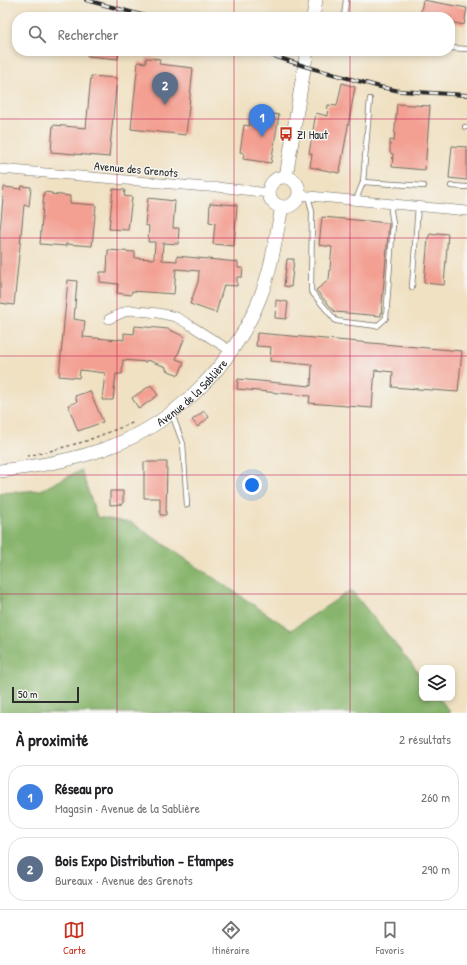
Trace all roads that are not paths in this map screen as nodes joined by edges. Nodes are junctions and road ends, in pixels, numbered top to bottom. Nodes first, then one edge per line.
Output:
1 (316, 0) edge
2 (346, 0) edge
3 (314, 12) edge
4 (345, 12) edge
5 (455, 48) edge
6 (467, 49) edge
7 (309, 56) edge
8 (370, 99) dead end
9 (0, 169) edge
10 (286, 177) junction
11 (363, 182) junction
12 (424, 186) dead end
13 (451, 186) dead end
14 (467, 187) edge
15 (269, 193) junction
16 (303, 195) junction
17 (356, 200) junction
18 (391, 203) junction
19 (418, 206) junction
20 (282, 207) junction
21 (467, 211) edge
22 (412, 287) dead end
23 (109, 319) dead end
24 (231, 351) junction
25 (171, 413) junction
26 (0, 472) edge
27 (187, 505) dead end

1 - 3 main road
2 - 4 lane
5 - 6 lane
7 - 10 main road
8 - 11 lane
9 - 15 street, Avenue des Grenots
10 - 15 main road
10 - 16 main road
11 - 12 lane
11 - 17 lane
13 - 14 lane
15 - 20 main road
16 - 17 street
16 - 18 lane
16 - 20 main road
17 - 18 street
18 - 19 street
19 - 21 street
19 - 22 lane
20 - 24 main road, Avenue de la Sablière
23 - 24 street
24 - 25 main road, Avenue de la Sablière
25 - 26 main road, Avenue de la Sablière
25 - 27 lane

